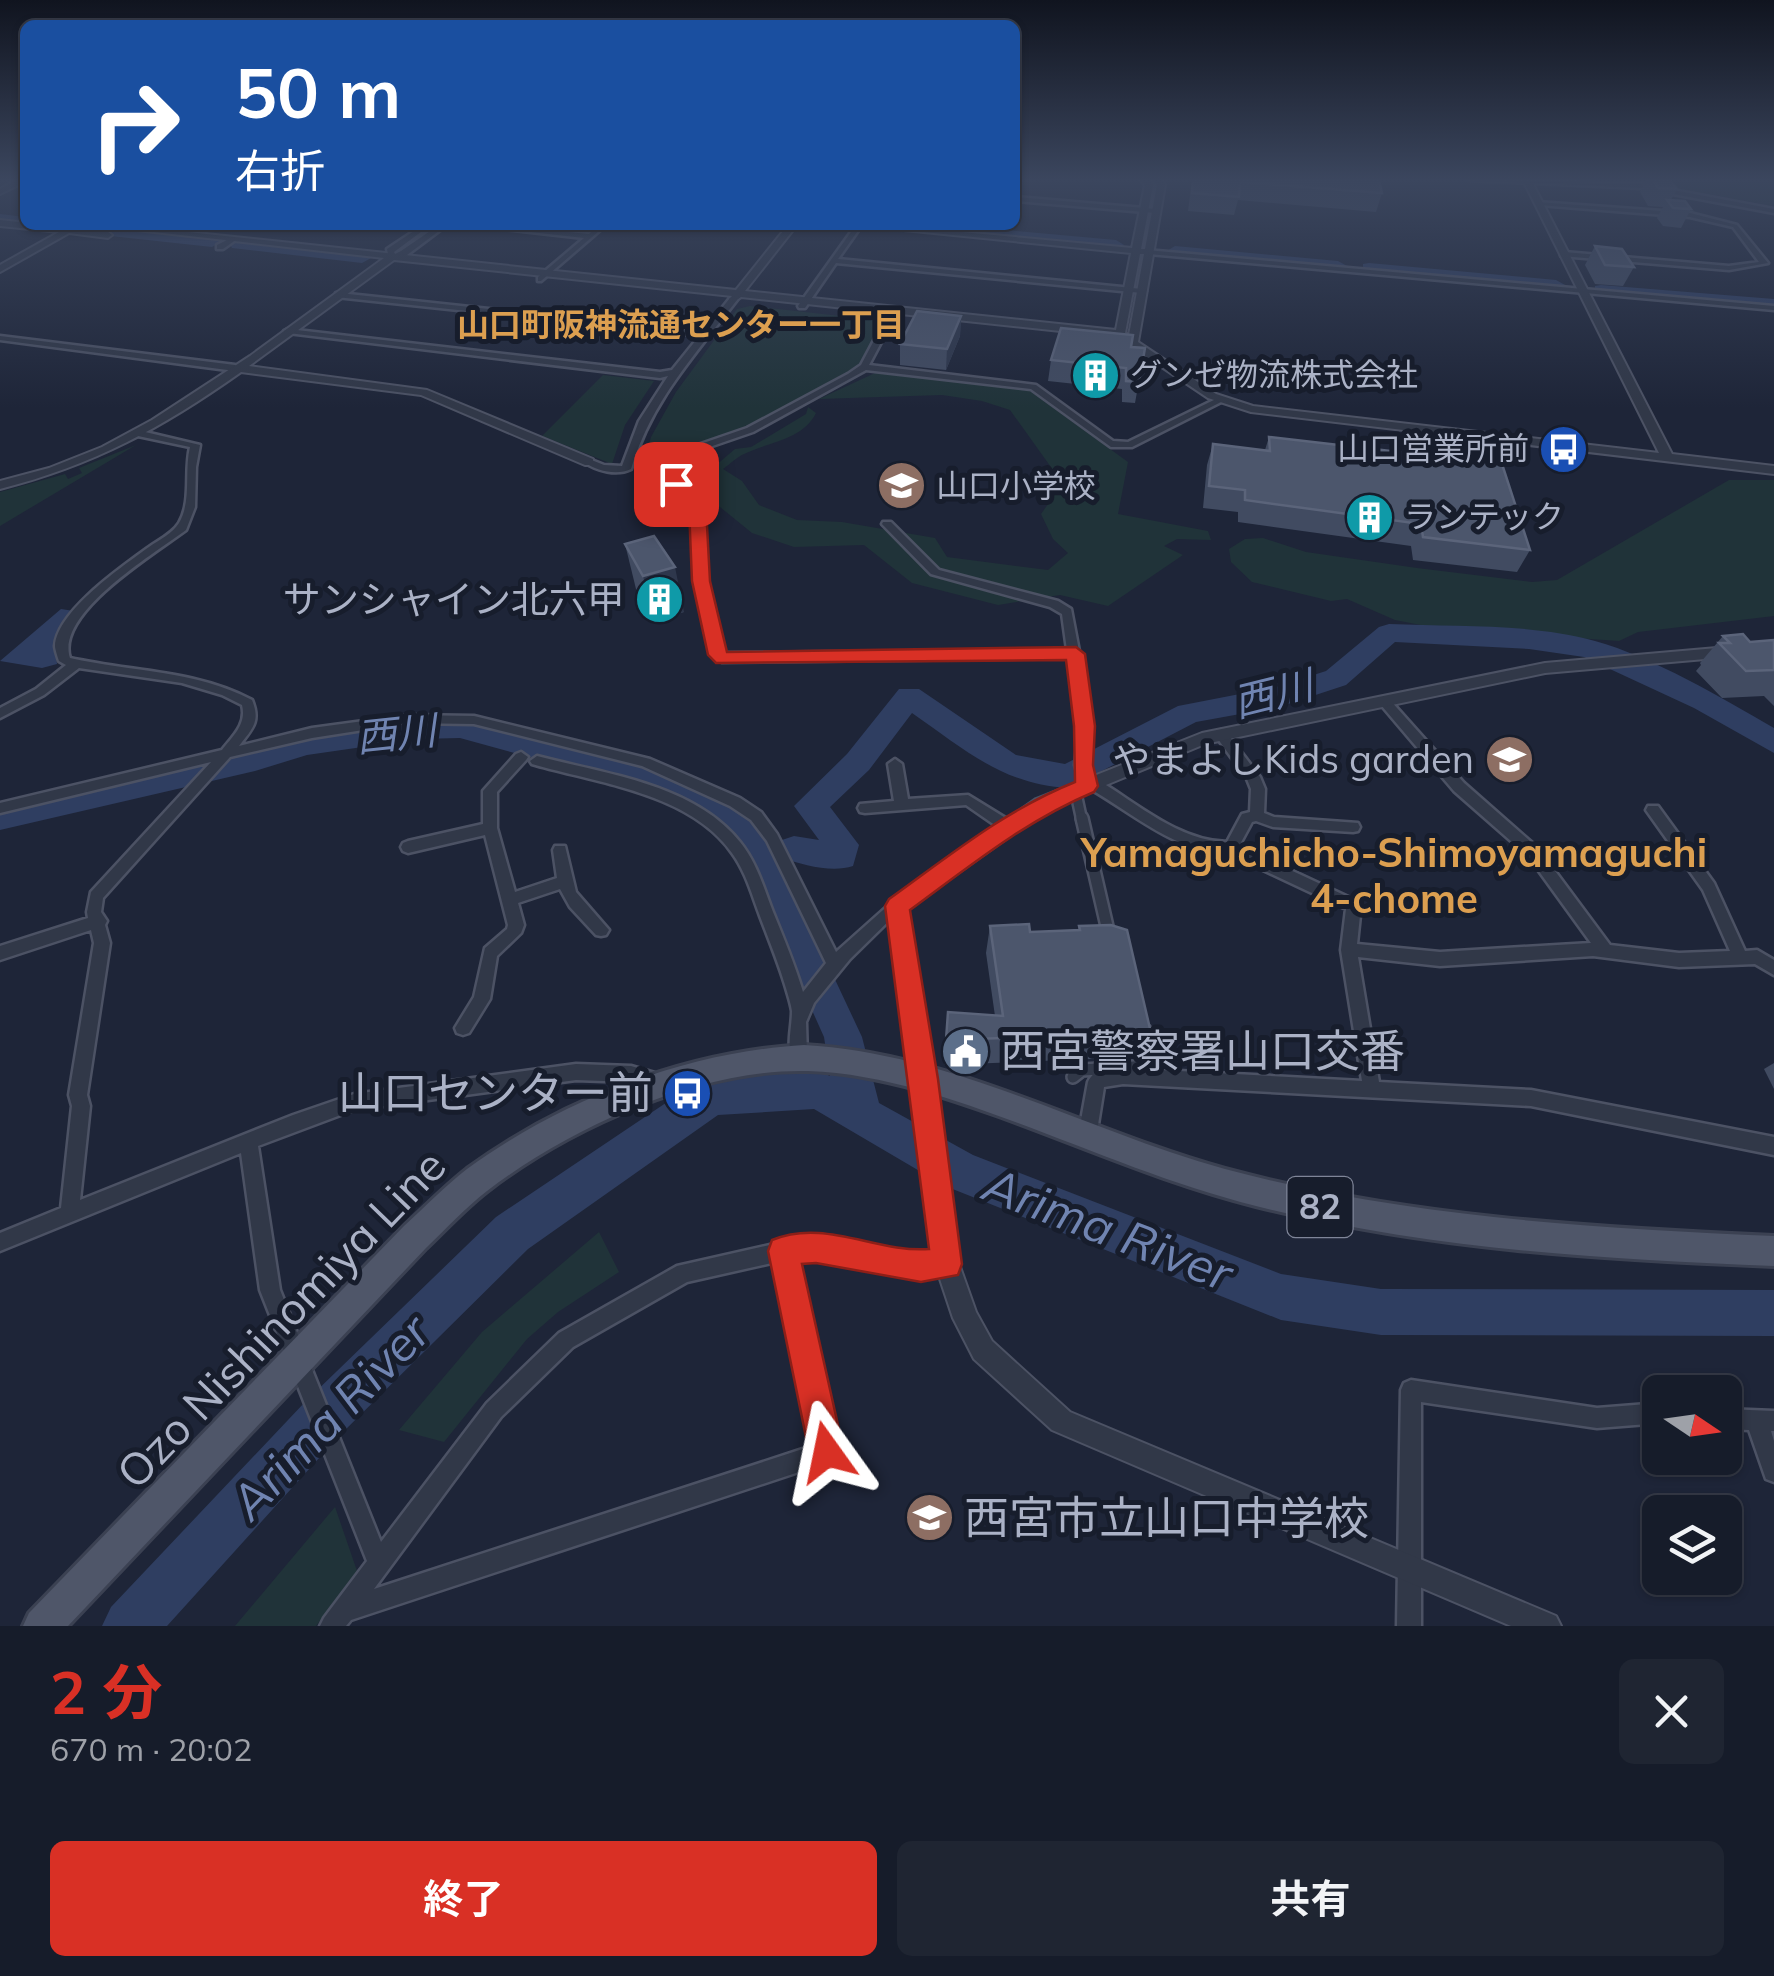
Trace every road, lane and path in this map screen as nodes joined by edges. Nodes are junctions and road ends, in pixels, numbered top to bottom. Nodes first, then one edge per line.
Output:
1 (23, 256) edge
2 (339, 256) edge
3 (356, 256) edge
4 (389, 256) edge
5 (397, 256) edge
6 (567, 256) edge
7 (768, 256) edge
8 (837, 256) edge
9 (1134, 256) edge
10 (1148, 256) edge
11 (1233, 256) edge
12 (1565, 256) edge
13 (1586, 256) edge
14 (1758, 256) edge
15 (388, 260) junction
16 (834, 261) junction
17 (0, 269) edge
18 (544, 276) junction
19 (1580, 287) junction
20 (1128, 290) junction
21 (1142, 290) junction
22 (339, 295) junction
23 (736, 297) junction
24 (804, 304) junction
25 (1774, 308) edge
26 (891, 316) junction
27 (709, 330) junction
28 (288, 331) junction
29 (1120, 334) junction
30 (0, 338) edge
31 (1133, 342) junction
32 (864, 367) junction
33 (236, 368) junction
34 (676, 372) junction
35 (1221, 400) junction
36 (141, 434) junction
37 (1667, 457) junction
38 (589, 462) joint
39 (1774, 470) edge
40 (0, 485) edge
41 (887, 524) dead end
42 (1774, 648) edge
43 (1076, 654) junction
44 (76, 664) junction
45 (1385, 702) junction
46 (0, 714) edge
47 (1222, 735) junction
48 (554, 740) junction
49 (527, 757) junction
50 (223, 758) junction
51 (894, 764) dead end
52 (1086, 788) junction
53 (902, 805) junction
54 (0, 808) edge
55 (864, 808) dead end
56 (1654, 810) dead end
57 (1257, 816) junction
58 (1007, 826) junction
59 (1353, 827) dead end
60 (490, 828) junction
61 (408, 847) dead end
62 (1231, 848) junction
63 (560, 850) dead end
64 (563, 882) junction
65 (509, 900) junction
66 (898, 906) junction
67 (99, 921) junction
68 (601, 930) dead end
69 (1111, 946) edge
70 (1349, 950) junction
71 (1606, 950) junction
72 (0, 952) edge
73 (1741, 958) junction
74 (833, 968) junction
75 (1774, 968) edge
76 (804, 1008) junction
77 (1140, 1010) edge
78 (463, 1028) dead end
79 (812, 1060) junction
80 (1073, 1078) dead end
81 (667, 1085) junction
82 (1371, 1087) junction
83 (925, 1089) junction
84 (1087, 1138) junction
85 (248, 1141) junction
86 (1774, 1146) edge
87 (70, 1213) junction
88 (0, 1242) edge
89 (784, 1251) junction
90 (1774, 1251) edge
91 (946, 1264) junction
92 (299, 1370) junction
93 (1642, 1414) edge
94 (1765, 1422) edge
95 (1774, 1471) edge
96 (379, 1564) junction
97 (1410, 1569) junction
98 (338, 1618) edge
99 (42, 1626) edge
100 (1408, 1626) edge
101 (1546, 1626) edge

1 - 17 street
2 - 15 street
3 - 15 street
4 - 15 street
5 - 15 street
6 - 18 street
7 - 23 street
8 - 16 street
9 - 20 street
10 - 21 street
11 - 19 street
12 - 19 street
13 - 14 street
15 - 18 street
15 - 22 street
16 - 20 street
16 - 24 street
18 - 23 street
19 - 25 street
19 - 37 street
20 - 21 street
20 - 29 street
21 - 31 street
22 - 27 street
22 - 28 street
23 - 24 street
23 - 27 street
24 - 26 street
24 - 29 street
26 - 31 street
26 - 32 street
27 - 34 street
28 - 33 street
28 - 34 street
29 - 31 street
30 - 33 street
31 - 35 street
32 - 35 street
32 - 43 street
33 - 36 street
33 - 38 street
34 - 38 street
35 - 37 street
36 - 40 street
36 - 44 street
37 - 39 street
41 - 43 street
42 - 45 street
43 - 52 street
44 - 46 street
44 - 50 street
45 - 47 street
45 - 71 street
47 - 52 street
47 - 57 street
48 - 49 street
48 - 50 street
48 - 74 street
49 - 60 street
49 - 76 street
50 - 54 street
50 - 67 street
51 - 53 street
52 - 58 street
52 - 62 street
52 - 69 street
53 - 55 street
53 - 58 street
56 - 73 street
57 - 59 street
57 - 62 street
58 - 66 street
60 - 61 street
60 - 65 street
62 - 70 street
63 - 64 street
64 - 65 street
64 - 68 street
65 - 78 street
66 - 74 street
66 - 83 street
67 - 72 street
67 - 87 street
70 - 71 street
70 - 82 street
71 - 73 street
73 - 75 street
74 - 76 street
76 - 79 street
77 - 80 street
79 - 81 main road, Ozo Nishinomiya Line / 82
79 - 83 main road, Ozo Nishinomiya Line / 82
81 - 85 street
81 - 92 main road, Ozo Nishinomiya Line / 82
82 - 84 street
82 - 86 street
83 - 84 main road, Ozo Nishinomiya Line / 82
83 - 91 street
84 - 90 main road, Ozo Nishinomiya Line / 82
85 - 87 street
85 - 92 street
87 - 88 street
89 - 91 street
89 - 96 street
89 - 98 street
91 - 97 street
92 - 96 street
92 - 99 main road, Ozo Nishinomiya Line / 82
93 - 97 street
94 - 95 street
96 - 98 street
97 - 100 street
97 - 101 street

